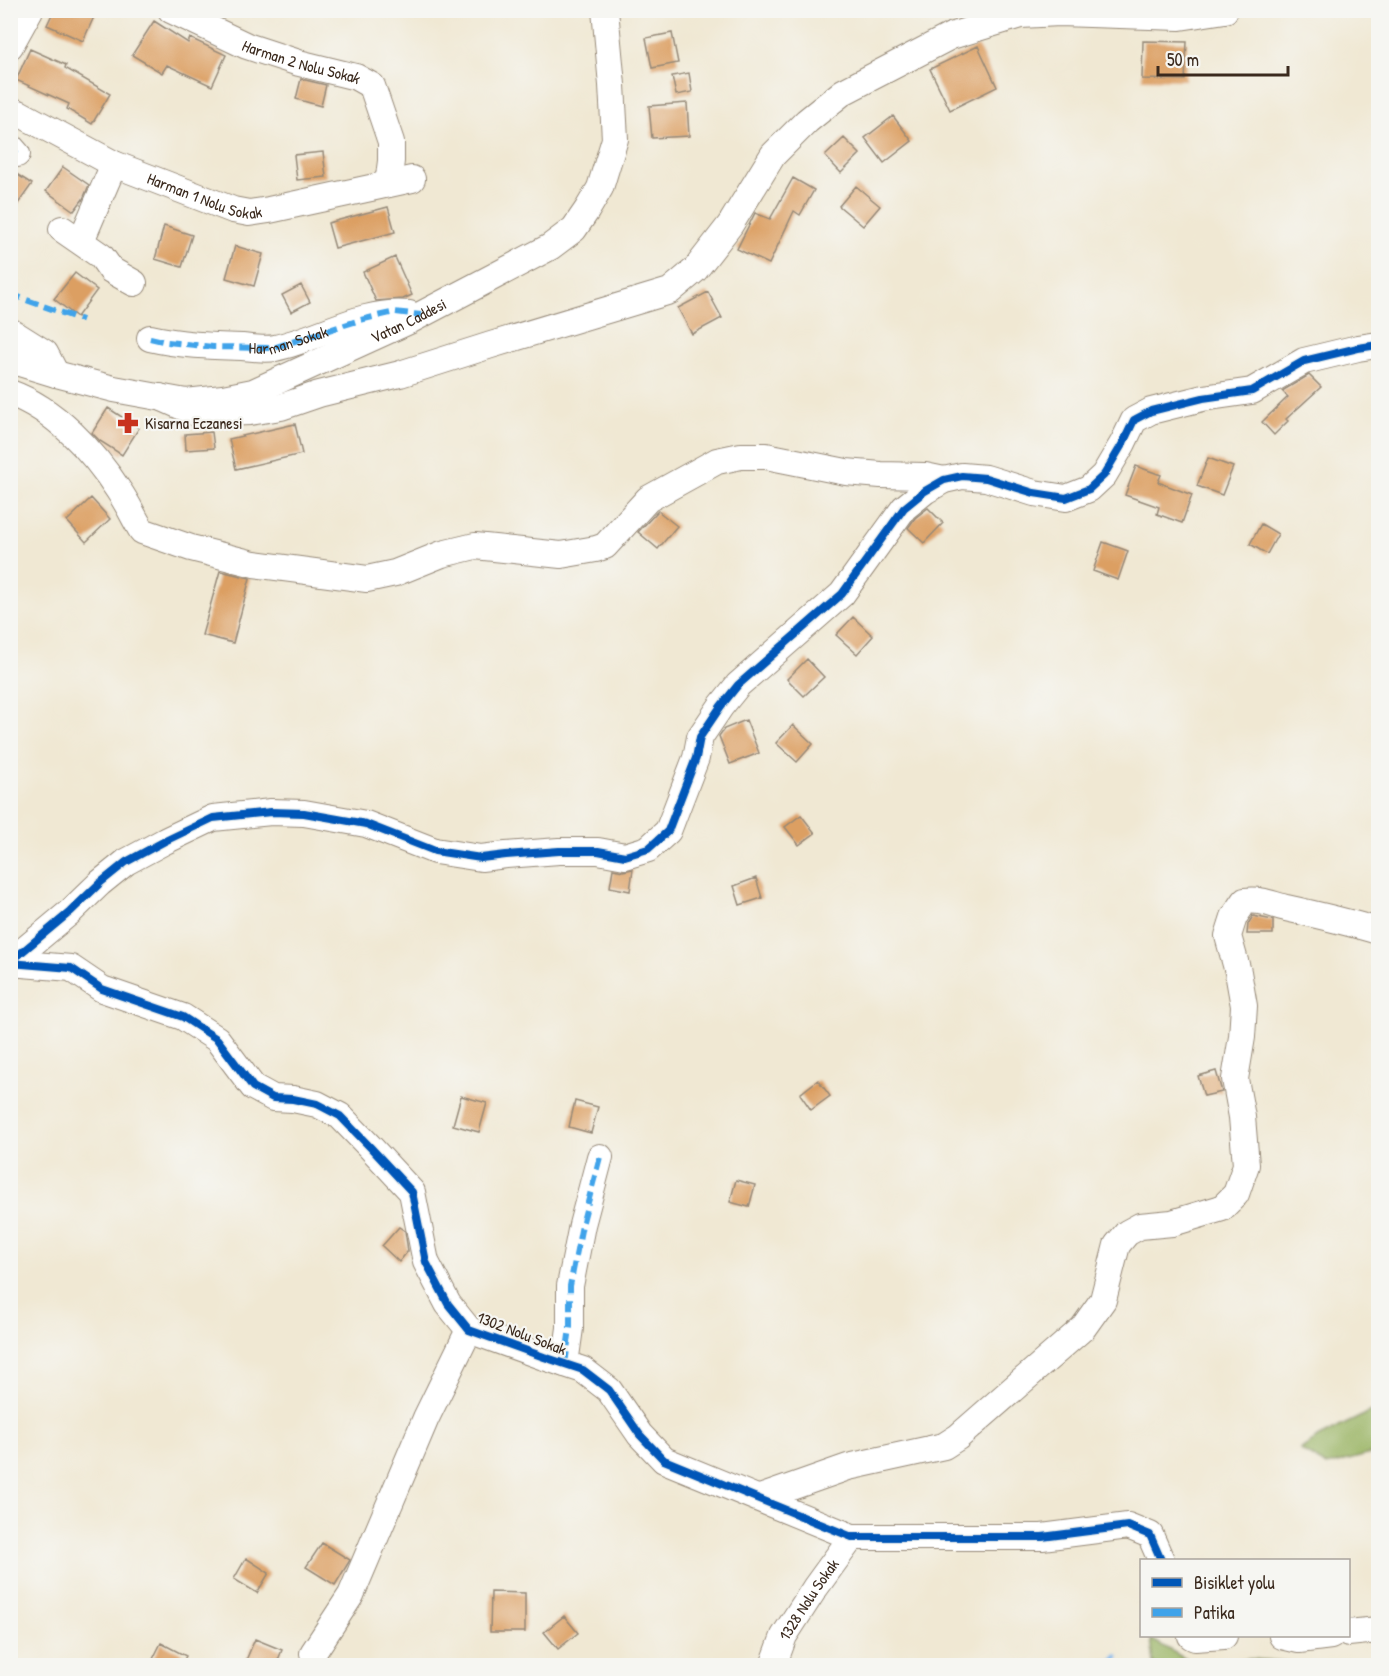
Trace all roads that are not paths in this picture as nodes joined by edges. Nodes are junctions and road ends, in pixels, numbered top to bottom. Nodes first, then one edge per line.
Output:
1 (30, 10) edge
2 (171, 10) edge
3 (605, 10) edge
4 (1226, 10) edge
5 (10, 46) edge
6 (10, 110) edge
7 (114, 164) junction
8 (400, 181) joint
9 (134, 283) dead end
10 (422, 315) junction
11 (10, 332) edge
12 (150, 338) dead end
13 (1378, 345) edge
14 (10, 360) edge
15 (56, 374) junction
16 (10, 393) edge
17 (160, 397) junction
18 (944, 480) junction
19 (1378, 931) edge
20 (10, 962) edge
21 (600, 1156) dead end
22 (469, 1330) junction
23 (565, 1364) junction
24 (760, 1498) junction
25 (852, 1537) junction
26 (1161, 1559) edge
27 (1378, 1630) edge
28 (1350, 1633) edge
29 (1289, 1637) edge
30 (1318, 1637) edge
31 (313, 1653) dead end
32 (773, 1665) edge

1 - 5 street
2 - 8 street, Harman 2 Nolu Sokak
3 - 10 street, Vatan Caddesi
4 - 17 street
6 - 7 street, Harman 1 Nolu Sokak
7 - 8 street, Harman 1 Nolu Sokak
7 - 9 street
10 - 12 street, Harman Sokak
10 - 17 street, Vatan Caddesi
11 - 15 street
13 - 18 street
14 - 15 street, Vatan Caddesi
15 - 17 street, Vatan Caddesi
16 - 18 street
18 - 20 street
19 - 24 street
20 - 22 street, 1302 Nolu Sokak
21 - 23 street
22 - 23 street, 1302 Nolu Sokak
22 - 31 street
23 - 24 street, 1302 Nolu Sokak
24 - 25 street, 1302 Nolu Sokak
25 - 26 street
25 - 32 street, 1328 Nolu Sokak
27 - 28 street
29 - 30 street

